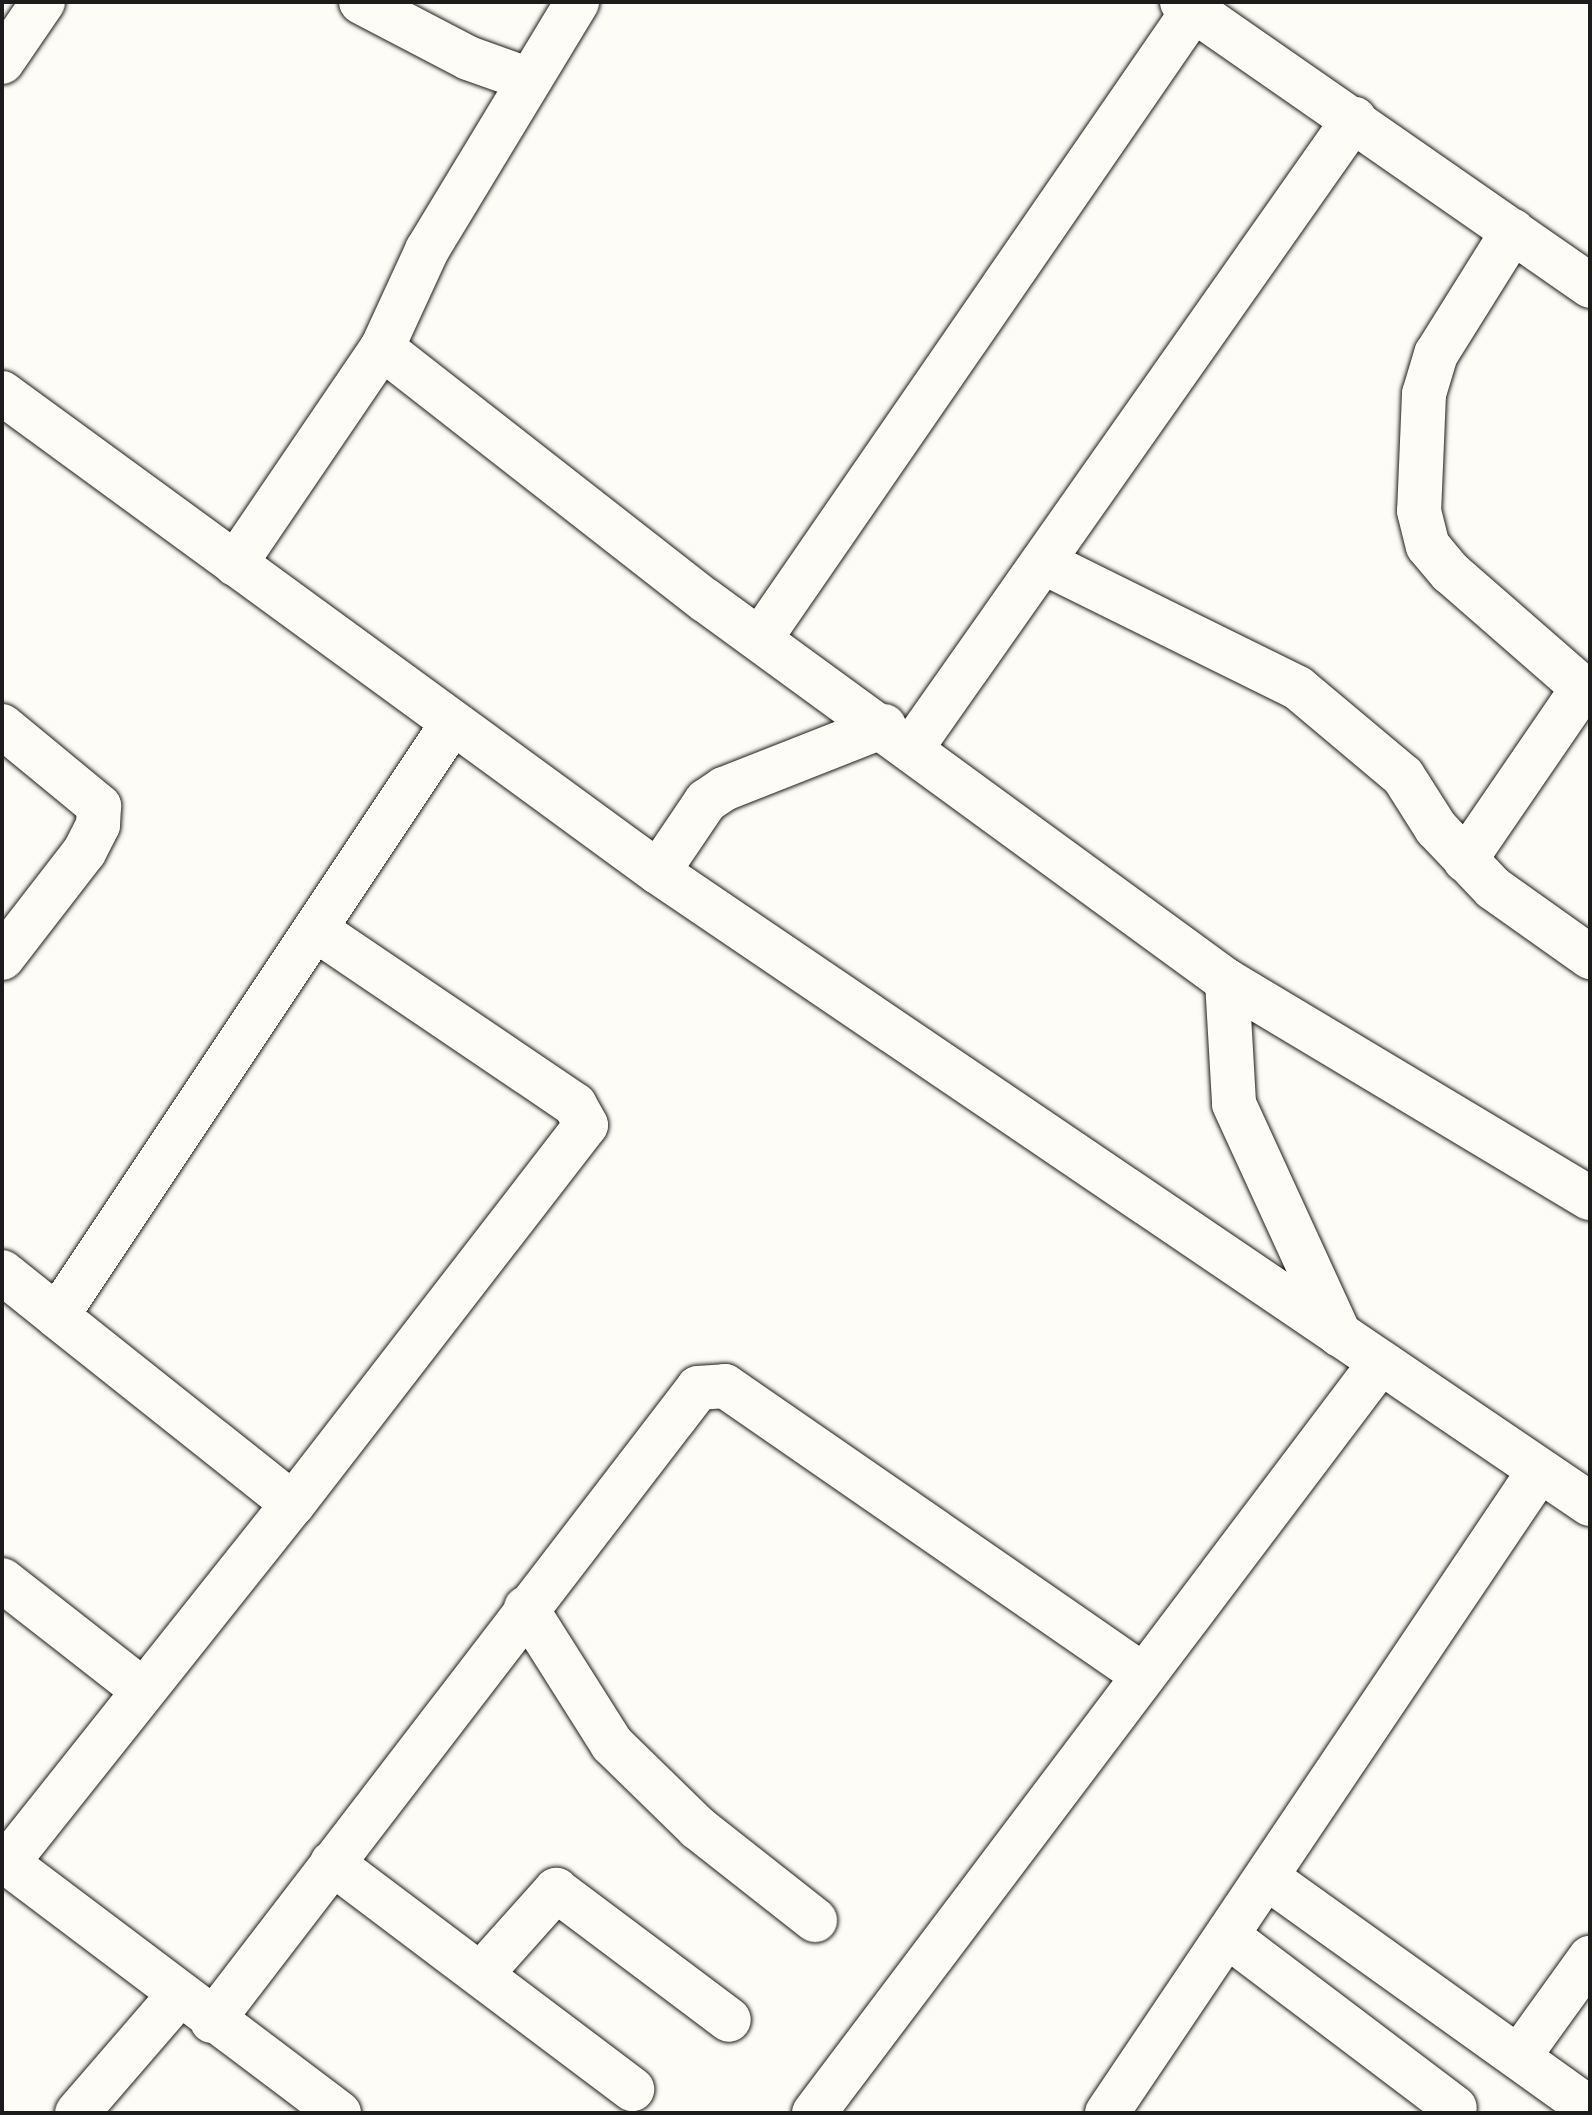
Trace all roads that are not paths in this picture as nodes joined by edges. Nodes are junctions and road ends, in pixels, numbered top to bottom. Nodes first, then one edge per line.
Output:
1 (43, 2) edge
2 (577, 2) edge
3 (1192, 5) edge
4 (380, 6) edge
5 (6, 48) edge
6 (527, 79) junction
7 (1354, 119) junction
8 (1513, 231) junction
9 (1590, 286) edge
10 (382, 348) junction
11 (2, 393) edge
12 (1043, 562) junction
13 (235, 564) junction
14 (760, 639) junction
15 (1588, 690) edge
16 (451, 725) junction
17 (2, 726) edge
18 (899, 736) junction
19 (1465, 860) junction
20 (658, 872) junction
21 (315, 929) junction
22 (1590, 957) edge
23 (2, 958) edge
24 (1227, 981) junction
25 (1590, 1198) edge
26 (2, 1272) edge
27 (57, 1316) junction
28 (1341, 1337) junction
29 (1380, 1363) junction
30 (1539, 1471) junction
31 (293, 1504) junction
32 (1590, 1504) edge
33 (2, 1580) edge
34 (526, 1608) junction
35 (1140, 1673) junction
36 (143, 1690) junction
37 (4, 1861) edge
38 (332, 1863) junction
39 (1269, 1879) junction
40 (815, 1920) dead end
41 (1229, 1937) junction
42 (1590, 1958) edge
43 (481, 1974) junction
44 (195, 2009) junction
45 (729, 2020) dead end
46 (1520, 2055) junction
47 (632, 2089) dead end
48 (1455, 2108) dead end
49 (1590, 2109) edge
50 (77, 2113) edge
51 (339, 2113) edge
52 (814, 2113) edge
53 (1107, 2113) edge

1 - 5 street
2 - 6 street
3 - 7 street
3 - 14 street
4 - 6 street
6 - 10 street
7 - 8 street
7 - 12 street
8 - 9 street
8 - 15 street
10 - 13 street
10 - 14 street
11 - 13 street
12 - 18 street
12 - 19 street
13 - 16 street
14 - 18 street
15 - 19 street
16 - 20 street
16 - 21 street
17 - 23 street
18 - 20 street
18 - 24 street
19 - 22 street
20 - 28 street
21 - 27 street
21 - 31 street
24 - 25 street
24 - 28 street
26 - 27 street
27 - 31 street
28 - 29 street
29 - 30 street
29 - 35 street
30 - 32 street
30 - 39 street
31 - 36 street
33 - 36 street
34 - 35 street
34 - 38 street
34 - 40 street
35 - 52 street
36 - 37 street
37 - 44 street
38 - 43 street
38 - 44 street
39 - 41 street
39 - 46 street
41 - 48 street
41 - 53 street
42 - 46 street
43 - 45 street
43 - 47 street
44 - 50 street
44 - 51 street
46 - 49 street

